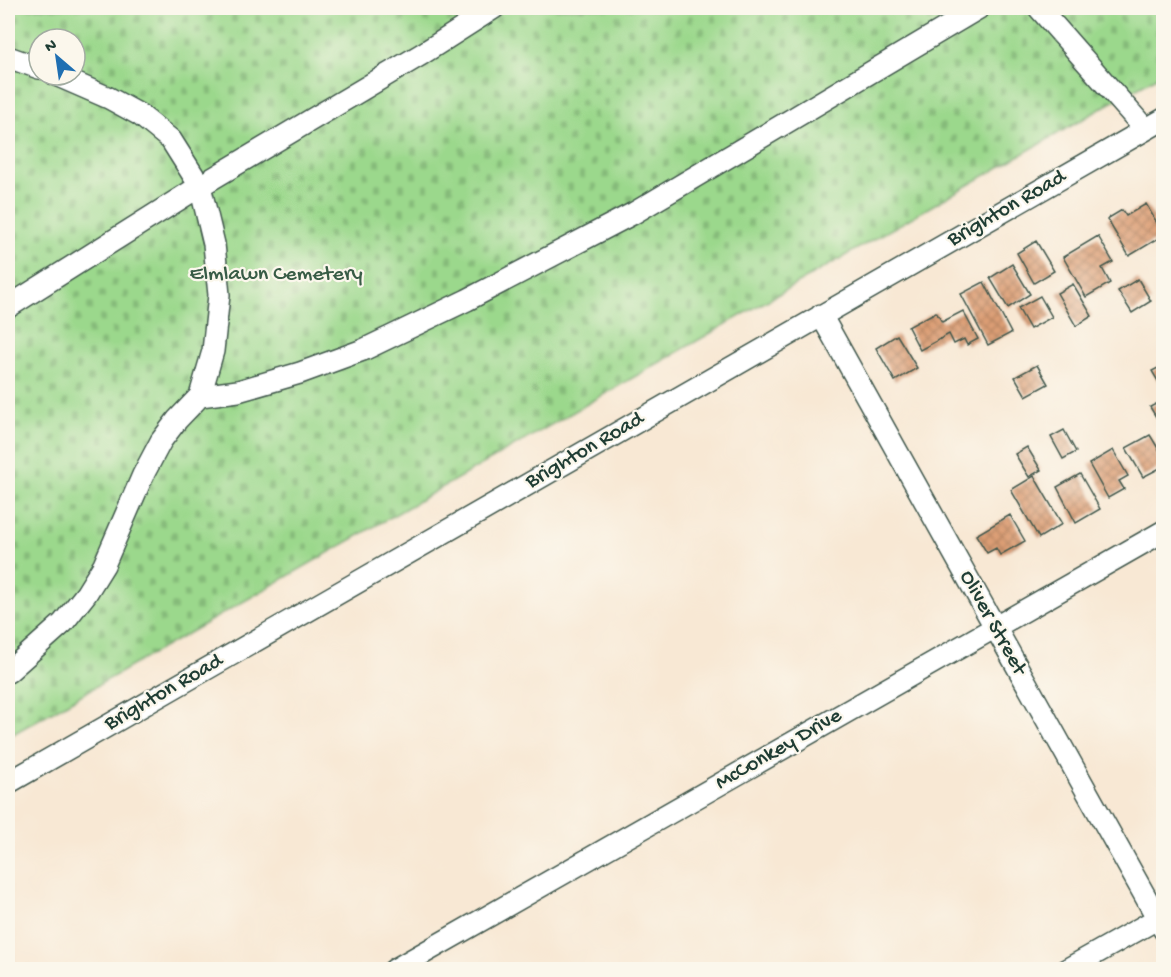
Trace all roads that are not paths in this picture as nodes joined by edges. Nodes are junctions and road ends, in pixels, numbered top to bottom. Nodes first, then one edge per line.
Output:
1 (494, 8) edge
2 (979, 8) edge
3 (1039, 8) edge
4 (8, 57) edge
5 (27, 64) edge
6 (84, 87) edge
7 (1155, 124) edge
8 (200, 186) junction
9 (8, 307) edge
10 (821, 315) junction
11 (200, 396) junction
12 (1164, 531) edge
13 (994, 628) junction
14 (8, 672) edge
15 (8, 783) edge
16 (1161, 922) edge
17 (394, 969) edge
18 (1065, 969) edge

1 - 8 street
2 - 11 street
3 - 7 street
4 - 5 street
6 - 8 street
7 - 10 street, Brighton Road
8 - 9 street
8 - 11 street
10 - 13 street, Oliver Street
10 - 15 street, Brighton Road
11 - 14 street
12 - 13 street, McConkey Drive
13 - 16 street, Oliver Street
13 - 17 street, McConkey Drive
16 - 18 street

